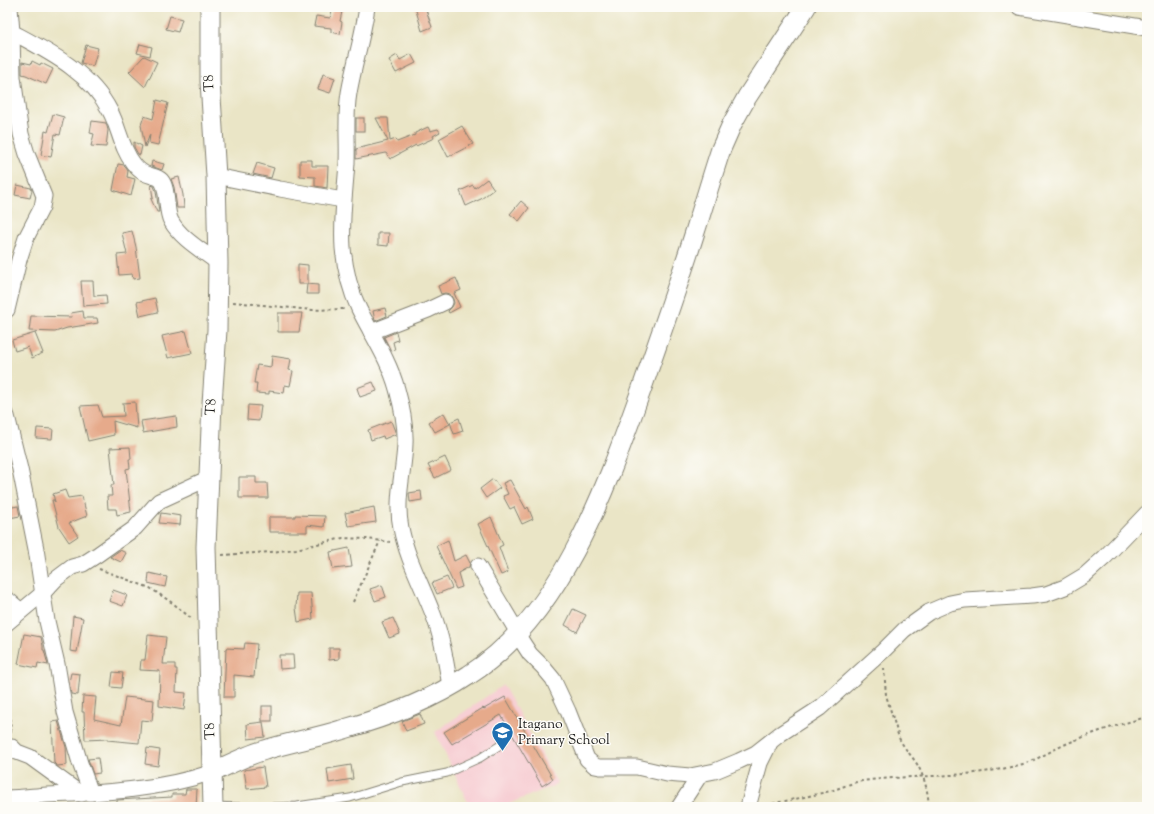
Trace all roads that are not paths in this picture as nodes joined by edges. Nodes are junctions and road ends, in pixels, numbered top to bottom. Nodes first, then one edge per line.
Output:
1 (10, 7) edge
2 (210, 7) edge
3 (367, 7) edge
4 (806, 7) edge
5 (1019, 7) edge
6 (1147, 28) edge
7 (12, 32) junction
8 (216, 176) junction
9 (343, 200) junction
10 (218, 263) junction
11 (445, 302) dead end
12 (7, 310) edge
13 (371, 332) junction
14 (7, 416) edge
15 (209, 478) junction
16 (1147, 513) edge
17 (478, 566) dead end
18 (43, 593) junction
19 (7, 599) edge
20 (21, 611) junction
21 (7, 623) edge
22 (518, 633) junction
23 (450, 686) junction
24 (771, 740) junction
25 (502, 744) dead end
26 (12, 747) road end
27 (213, 772) junction
28 (700, 775) junction
29 (86, 793) junction
30 (7, 798) edge
31 (62, 801) edge
32 (213, 806) edge
33 (241, 807) edge
34 (272, 807) edge
35 (679, 807) edge
36 (753, 807) edge

1 - 7 street
2 - 8 street, T8
3 - 9 street
4 - 22 street
5 - 6 street
7 - 10 street
7 - 12 street
8 - 9 street
8 - 10 street, T8
9 - 13 street
10 - 15 street, T8
11 - 13 street
13 - 23 street
14 - 18 street
15 - 18 street
15 - 27 street, T8
16 - 24 street
17 - 22 street
18 - 20 street
18 - 29 street
19 - 20 street
20 - 21 street
22 - 23 street
22 - 28 street
23 - 27 street
24 - 28 street
24 - 36 street
25 - 34 lane
26 - 29 street
27 - 29 street
27 - 32 street, T8
28 - 35 street
29 - 31 street
30 - 31 street
32 - 33 lane

